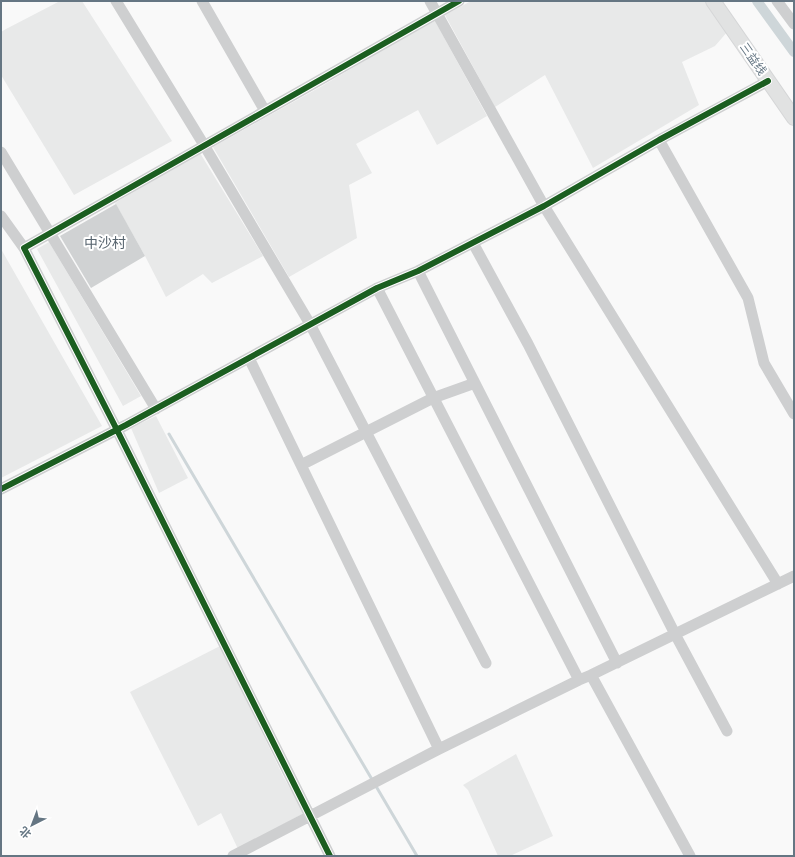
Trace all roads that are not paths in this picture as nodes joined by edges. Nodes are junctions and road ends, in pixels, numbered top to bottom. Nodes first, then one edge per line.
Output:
1 (116, 1) edge
2 (202, 1) edge
3 (430, 1) edge
4 (459, 1) edge
5 (713, 1) edge
6 (778, 1) edge
7 (437, 14) junction
8 (794, 24) edge
9 (768, 81) junction
10 (265, 111) junction
11 (794, 118) edge
12 (659, 140) junction
13 (204, 145) junction
14 (1, 152) edge
15 (544, 206) junction
16 (1, 216) edge
17 (50, 233) junction
18 (473, 243) junction
19 (24, 248) junction
20 (418, 271) junction
21 (377, 288) junction
22 (310, 324) junction
23 (249, 358) junction
24 (475, 382) junction
25 (433, 398) junction
26 (156, 409) junction
27 (794, 414) edge
28 (117, 430) junction
29 (366, 432) junction
30 (301, 465) junction
31 (1, 489) edge
32 (794, 576) edge
33 (778, 584) junction
34 (675, 634) junction
35 (617, 662) junction
36 (486, 663) dead end
37 (591, 675) junction
38 (579, 680) junction
39 (727, 730) dead end
40 (439, 749) junction
41 (310, 816) junction
42 (233, 856) edge
43 (330, 856) edge
44 (690, 856) edge

1 - 13 street
2 - 10 street
3 - 7 street
4 - 7 street
5 - 9 main road, 三益线
6 - 8 street
7 - 10 street
7 - 15 street
9 - 11 main road, 三益线
9 - 12 street
10 - 13 street
12 - 15 street
12 - 27 street
13 - 17 street
13 - 22 street
14 - 17 street
15 - 18 street
15 - 33 street
16 - 19 street
17 - 19 street
17 - 26 street
18 - 20 street
18 - 34 street
19 - 28 street
20 - 21 street
20 - 24 street
21 - 22 street
21 - 25 street
22 - 23 street
22 - 29 street
23 - 26 street
23 - 30 street
24 - 25 street
24 - 35 street
25 - 29 street
25 - 38 street
26 - 28 street
28 - 31 street
28 - 41 street
29 - 30 street
29 - 36 street
30 - 40 street
32 - 33 street
33 - 34 street
34 - 35 street
34 - 39 street
35 - 37 street
37 - 38 street
37 - 44 street
38 - 40 street
40 - 41 street
41 - 42 street
41 - 43 street

